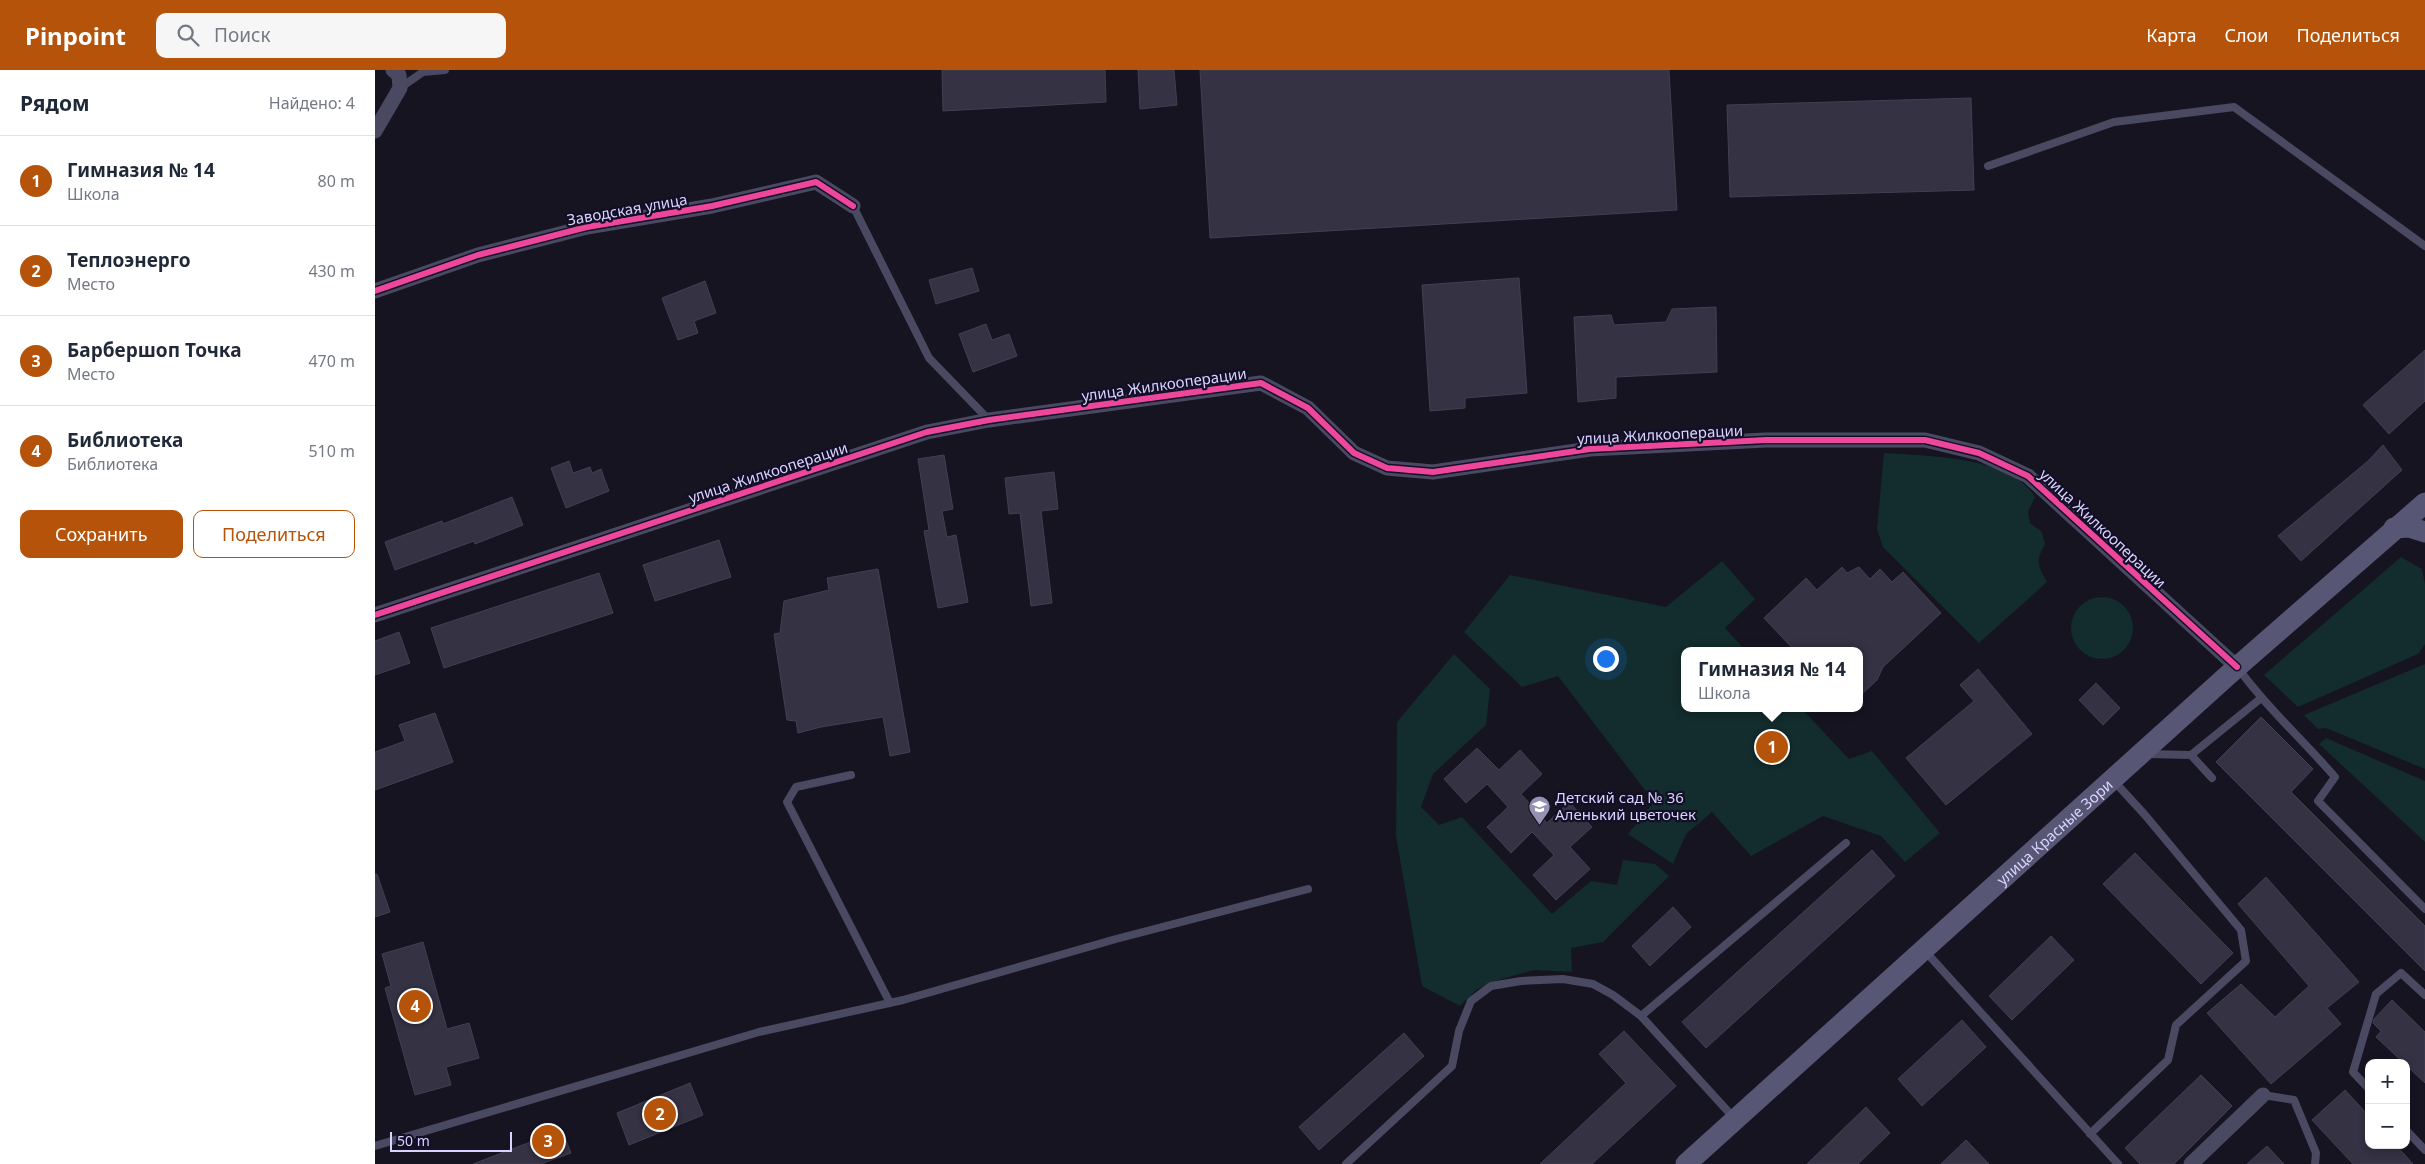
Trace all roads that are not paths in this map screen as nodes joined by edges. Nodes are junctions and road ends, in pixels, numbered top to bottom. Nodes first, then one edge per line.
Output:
1 (393, 70) edge
2 (445, 70) edge
3 (400, 88) junction
4 (375, 131) edge
5 (1988, 166) dead end
6 (853, 206) joint
7 (2425, 246) edge
8 (375, 291) edge
9 (989, 420) junction
10 (2425, 503) edge
11 (2395, 528) junction
12 (2425, 532) edge
13 (375, 615) edge
14 (2237, 667) junction
15 (2260, 699) junction
16 (2142, 754) junction
17 (2191, 754) junction
18 (851, 775) dead end
19 (2212, 778) dead end
20 (2113, 780) junction
21 (1846, 843) dead end
22 (1308, 889) dead end
23 (2425, 909) edge
24 (1924, 950) junction
25 (2425, 995) edge
26 (890, 1003) junction
27 (1641, 1016) junction
28 (2365, 1085) edge
29 (2263, 1095) joint
30 (1735, 1119) junction
31 (2090, 1134) junction
32 (2410, 1134) edge
33 (375, 1146) edge
34 (2425, 1150) edge
35 (1346, 1164) edge
36 (1686, 1164) edge
37 (2118, 1164) edge
38 (2191, 1164) edge
39 (2315, 1164) edge

1 - 3 street
2 - 3 lane
3 - 4 street
5 - 7 lane
6 - 8 street, Заводская улица
6 - 9 lane
9 - 13 street, улица Жилкооперации
9 - 14 street, улица Жилкооперации
10 - 11 main road, улица Красные Зори
11 - 12 main road
11 - 14 main road, улица Красные Зори
14 - 15 lane
14 - 16 main road, улица Красные Зори
15 - 17 lane
15 - 23 lane
16 - 17 lane
16 - 20 main road, улица Красные Зори
17 - 19 lane
18 - 26 lane
20 - 24 main road, улица Красные Зори
20 - 31 lane
21 - 27 lane
22 - 26 lane
24 - 30 main road, улица Красные Зори
24 - 31 lane
25 - 28 lane
26 - 33 lane
27 - 30 lane
27 - 35 lane
29 - 38 street
29 - 39 lane
30 - 36 main road, улица Красные Зори
31 - 37 lane
32 - 34 lane

